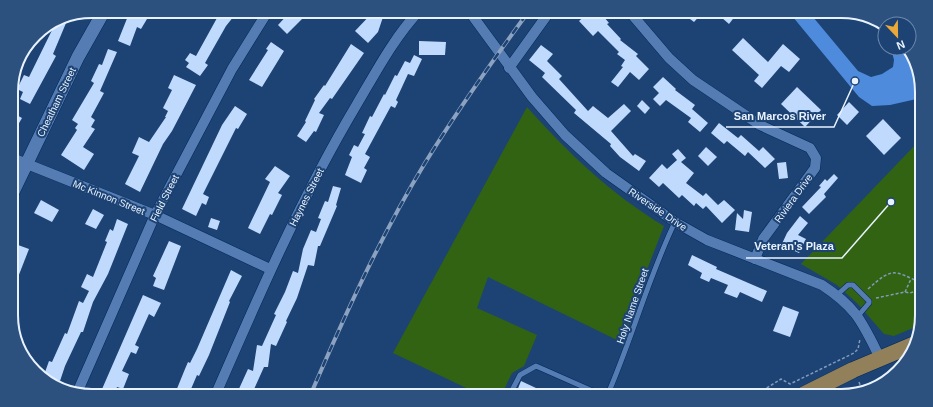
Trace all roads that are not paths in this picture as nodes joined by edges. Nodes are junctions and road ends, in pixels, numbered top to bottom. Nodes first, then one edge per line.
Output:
1 (100, 18) edge
2 (264, 18) edge
3 (413, 18) edge
4 (474, 18) edge
5 (545, 18) edge
6 (635, 18) edge
7 (509, 68) junction
8 (18, 161) edge
9 (26, 164) junction
10 (18, 181) edge
11 (155, 215) junction
12 (675, 222) junction
13 (755, 259) junction
14 (270, 269) junction
15 (837, 295) junction
16 (858, 316) junction
17 (907, 347) edge
18 (880, 358) junction
19 (79, 388) edge
20 (218, 389) edge
21 (513, 389) edge
22 (588, 389) edge
23 (610, 389) edge
24 (816, 389) edge

1 - 9 street, Cheatham Street
2 - 11 street, Field Street
3 - 14 street, Haynes Street
4 - 7 street, Riverside Drive
5 - 7 street
6 - 13 street, Riviera Drive
7 - 12 street, Riverside Drive
8 - 9 street, Mc Kinnon Street
9 - 10 street, Cheatham Street
9 - 11 street, Mc Kinnon Street
11 - 14 street, Mc Kinnon Street
11 - 19 street, Field Street
12 - 13 street, Riverside Drive
12 - 23 lane, Holy Name Street
13 - 15 street, Riverside Drive
14 - 20 street, Haynes Street
15 - 16 street, Riverside Drive
15 - 16 lane
16 - 18 street, Riverside Drive
17 - 18 main road
18 - 24 main road
21 - 22 lane

